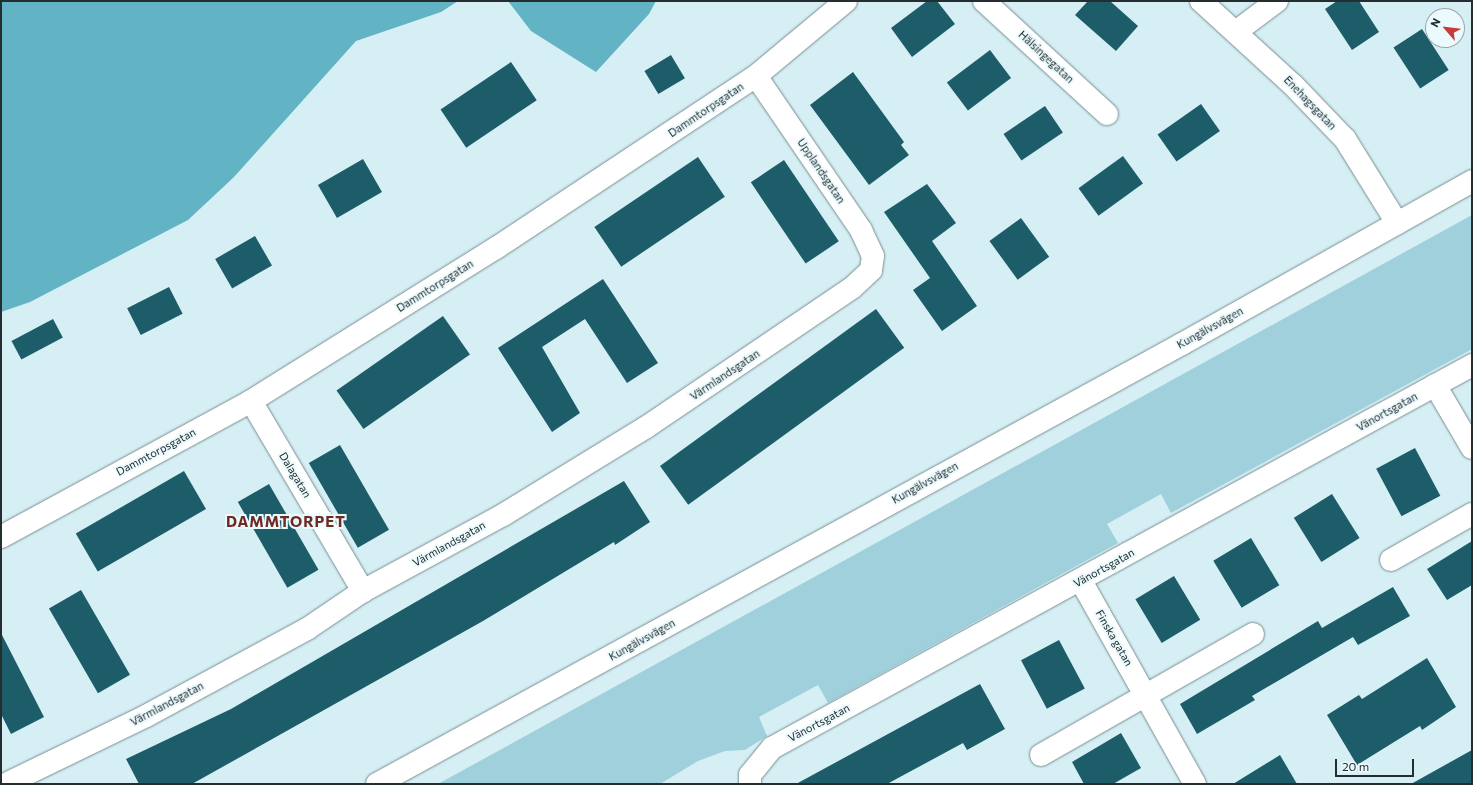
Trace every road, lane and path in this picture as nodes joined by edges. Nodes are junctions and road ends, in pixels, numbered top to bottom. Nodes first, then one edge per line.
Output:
1 (846, 1) edge
2 (984, 1) edge
3 (1202, 1) edge
4 (1277, 1) edge
5 (1237, 31) junction
6 (756, 76) junction
7 (1107, 114) dead end
8 (1472, 181) edge
9 (1397, 223) junction
10 (871, 270) joint
11 (1472, 365) edge
12 (1435, 385) junction
13 (251, 401) junction
14 (1472, 448) edge
15 (1472, 514) edge
16 (1, 537) edge
17 (1391, 560) dead end
18 (1081, 581) junction
19 (363, 590) junction
20 (1253, 634) dead end
21 (1148, 695) junction
22 (1041, 755) dead end
23 (6, 784) edge
24 (378, 784) edge
25 (750, 784) edge
26 (1195, 784) edge

1 - 6 street, Dammtorpsgatan
2 - 7 street, Hälsingegatan
3 - 5 street, Enehagsgatan
4 - 5 street
5 - 9 street, Enehagsgatan
6 - 10 street, Upplandsgatan
6 - 13 street, Dammtorpsgatan
8 - 9 street, Kungälvsvägen
9 - 24 street, Kungälvsvägen
10 - 19 street, Värmlandsgatan
11 - 12 street, Vänortsgatan
12 - 14 street
12 - 18 street, Vänortsgatan
13 - 16 street, Dammtorpsgatan
13 - 19 street, Dalagatan
15 - 17 street
18 - 21 street, Finska gatan
18 - 25 street, Vänortsgatan
19 - 23 street, Värmlandsgatan
20 - 21 street
21 - 22 street
21 - 26 street, Finska gatan

